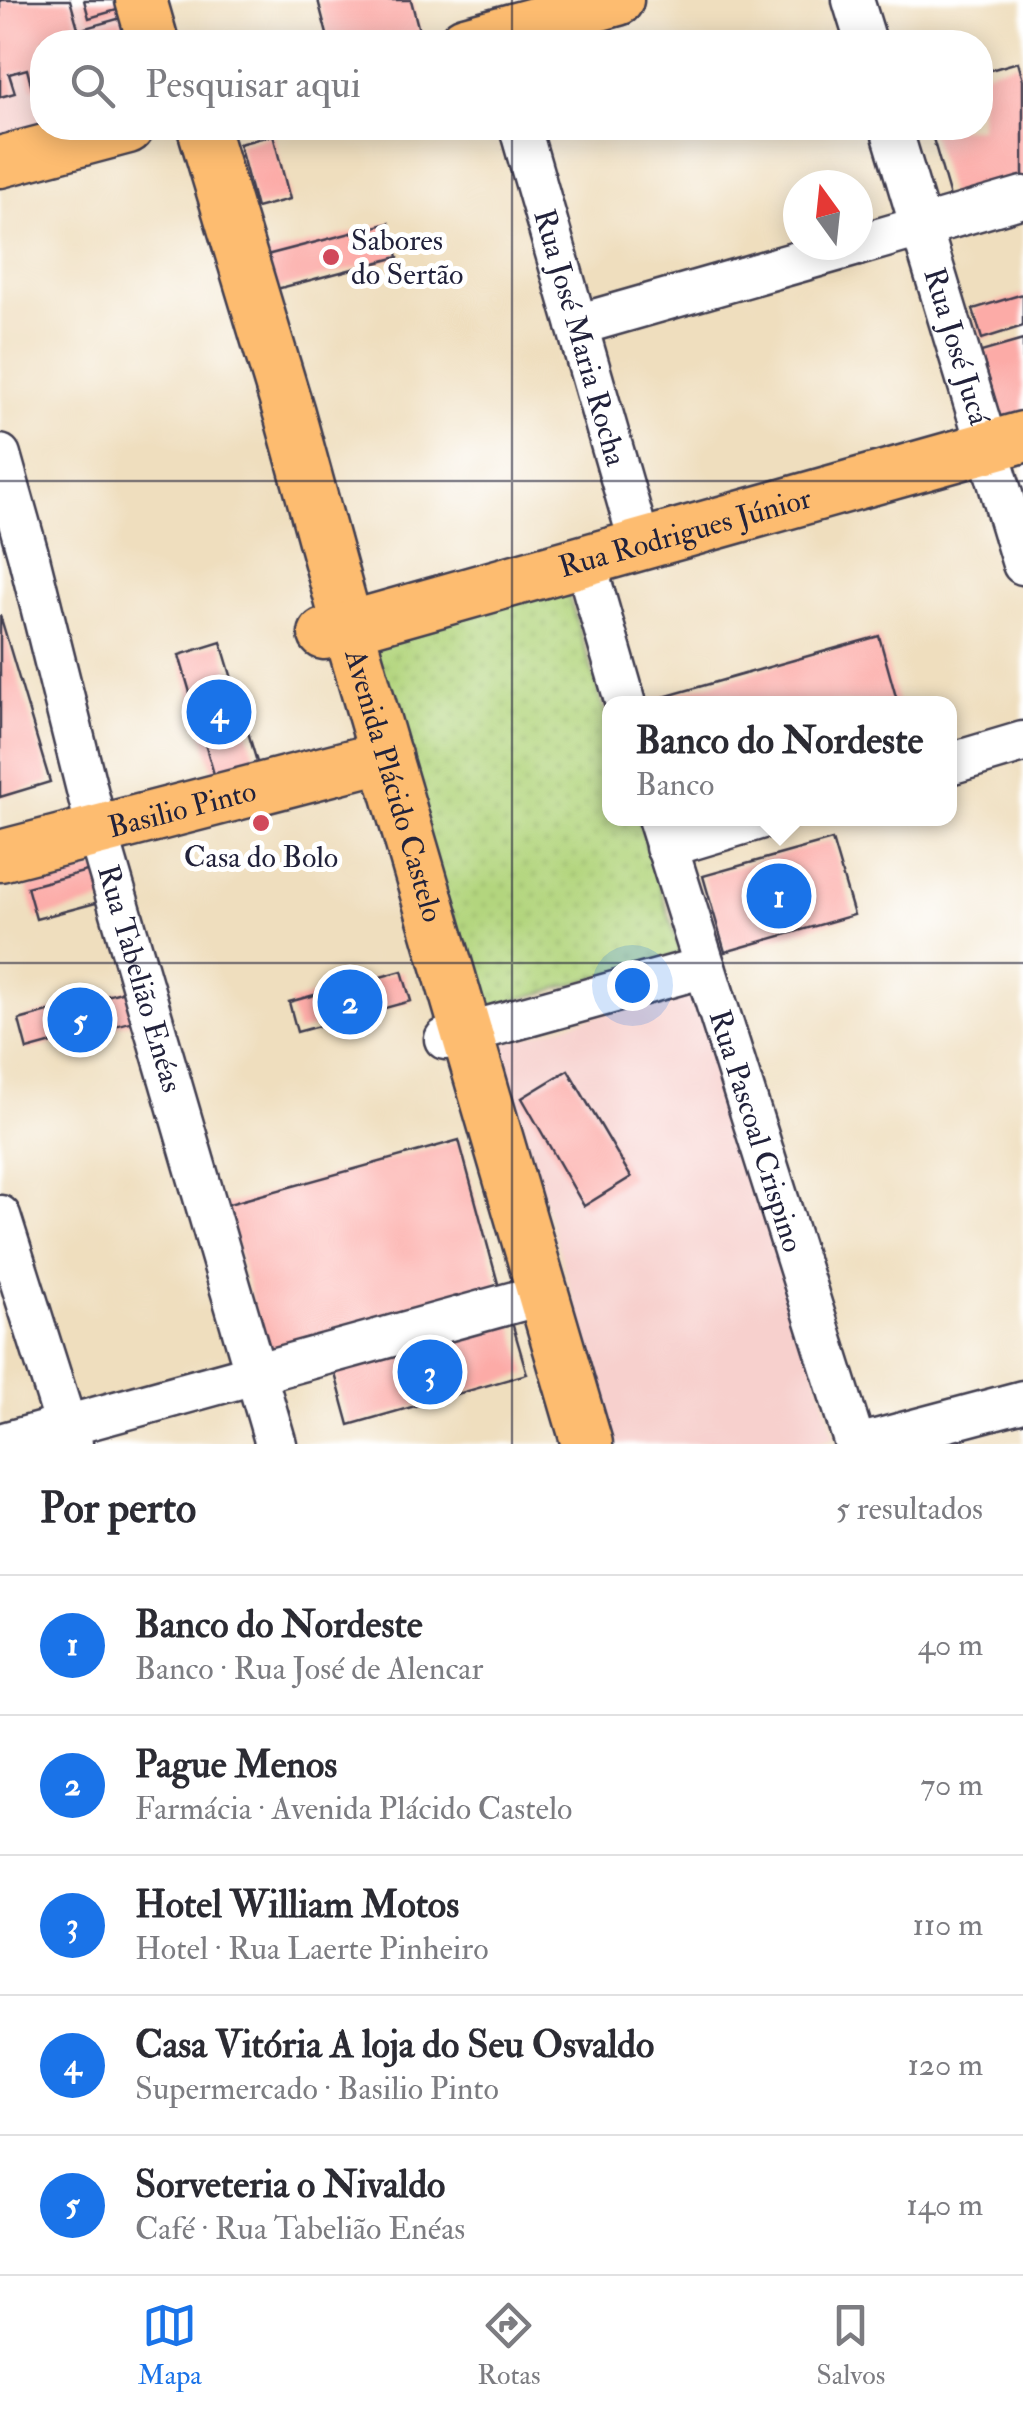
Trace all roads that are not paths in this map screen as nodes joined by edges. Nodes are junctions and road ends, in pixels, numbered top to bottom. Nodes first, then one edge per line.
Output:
1 (140, 0) edge
2 (166, 0) edge
3 (618, 0) edge
4 (853, 0) edge
5 (149, 30) edge
6 (175, 30) edge
7 (518, 30) edge
8 (862, 30) edge
9 (83, 140) edge
10 (182, 140) edge
11 (206, 140) edge
12 (523, 140) edge
13 (895, 140) edge
14 (0, 162) edge
15 (1023, 197) edge
16 (920, 227) junction
17 (873, 241) edge
18 (804, 260) edge
19 (576, 324) junction
20 (1005, 442) edge
21 (0, 454) edge
22 (640, 544) junction
23 (14, 558) edge
24 (584, 558) junction
25 (1023, 564) edge
26 (336, 631) junction
27 (624, 696) edge
28 (1023, 742) edge
29 (374, 759) junction
30 (957, 762) edge
31 (709, 826) edge
32 (97, 830) junction
33 (662, 833) edge
34 (0, 856) edge
35 (705, 966) junction
36 (456, 1036) junction
37 (0, 1216) edge
38 (531, 1298) junction
39 (257, 1374) junction
40 (1023, 1401) edge
41 (69, 1435) edge
42 (0, 1444) edge
43 (276, 1444) edge
44 (560, 1444) edge
45 (587, 1444) edge
46 (858, 1444) edge

1 - 5 main road
2 - 6 main road
3 - 7 main road
4 - 8 street
9 - 14 main road
10 - 26 main road, Avenida Plácido Castelo
11 - 26 main road, Avenida Plácido Castelo
12 - 19 street, Rua José Maria Rocha
13 - 16 street, Rua José Jucá
15 - 16 street
16 - 17 street
16 - 20 street, Rua José Jucá
18 - 19 street
19 - 22 street, Rua José Maria Rocha
20 - 22 main road, Rua Rodrigues Júnior
20 - 25 street, Rua José Jucá
21 - 23 street, Rua Tabelião Enéas
22 - 24 main road, Rua Rodrigues Júnior
23 - 32 street, Rua Tabelião Enéas
24 - 26 main road, Rua Rodrigues Júnior
24 - 27 street
26 - 29 main road, Avenida Plácido Castelo
28 - 30 street
29 - 32 main road, Basilio Pinto
29 - 36 main road, Avenida Plácido Castelo
31 - 33 street
32 - 34 main road, Basilio Pinto
32 - 39 street, Rua Tabelião Enéas
33 - 35 street, Rua Pascoal Crispino
35 - 36 street
35 - 46 street, Rua Pascoal Crispino
36 - 38 main road, Avenida Plácido Castelo
37 - 41 street
38 - 39 street
38 - 44 main road, Avenida Plácido Castelo
38 - 45 main road, Avenida Plácido Castelo
39 - 41 street
39 - 43 street, Rua Tabelião Enéas
40 - 46 street
41 - 42 street

